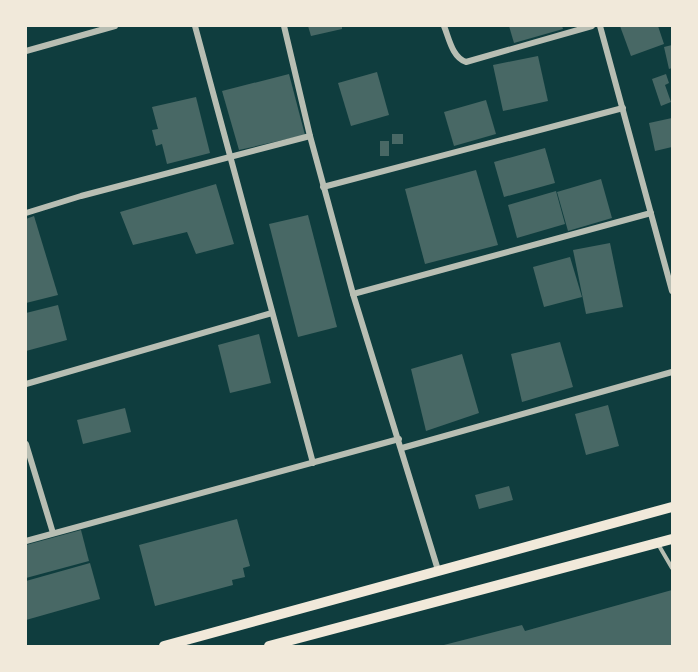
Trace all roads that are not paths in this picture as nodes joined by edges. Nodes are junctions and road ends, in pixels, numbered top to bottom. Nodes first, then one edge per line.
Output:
1 (115, 26) edge
2 (195, 26) edge
3 (284, 26) edge
4 (444, 26) edge
5 (592, 26) edge
6 (600, 26) edge
7 (26, 51) edge
8 (623, 108) junction
9 (310, 136) junction
10 (229, 157) junction
11 (323, 187) junction
12 (26, 213) edge
13 (651, 213) junction
14 (672, 291) edge
15 (353, 294) junction
16 (272, 314) junction
17 (672, 372) edge
18 (26, 384) edge
19 (399, 439) junction
20 (26, 444) edge
21 (402, 448) junction
22 (313, 463) junction
23 (672, 507) edge
24 (53, 533) junction
25 (672, 539) edge
26 (26, 541) edge
27 (657, 543) junction
28 (672, 568) edge
29 (438, 570) junction
30 (164, 646) edge
31 (269, 646) edge

1 - 7 street
2 - 10 street
3 - 9 street
4 - 5 street
6 - 8 street
8 - 11 street
8 - 13 street
9 - 10 street
9 - 11 street
10 - 12 street
10 - 16 street
11 - 15 street
13 - 14 street
13 - 15 street
15 - 19 street
16 - 18 street
16 - 22 street
17 - 21 street
19 - 21 street
19 - 22 street
20 - 24 street
21 - 29 street
22 - 24 street
23 - 29 main road
24 - 26 street
25 - 27 main road
27 - 28 lane
27 - 31 main road
29 - 30 main road

